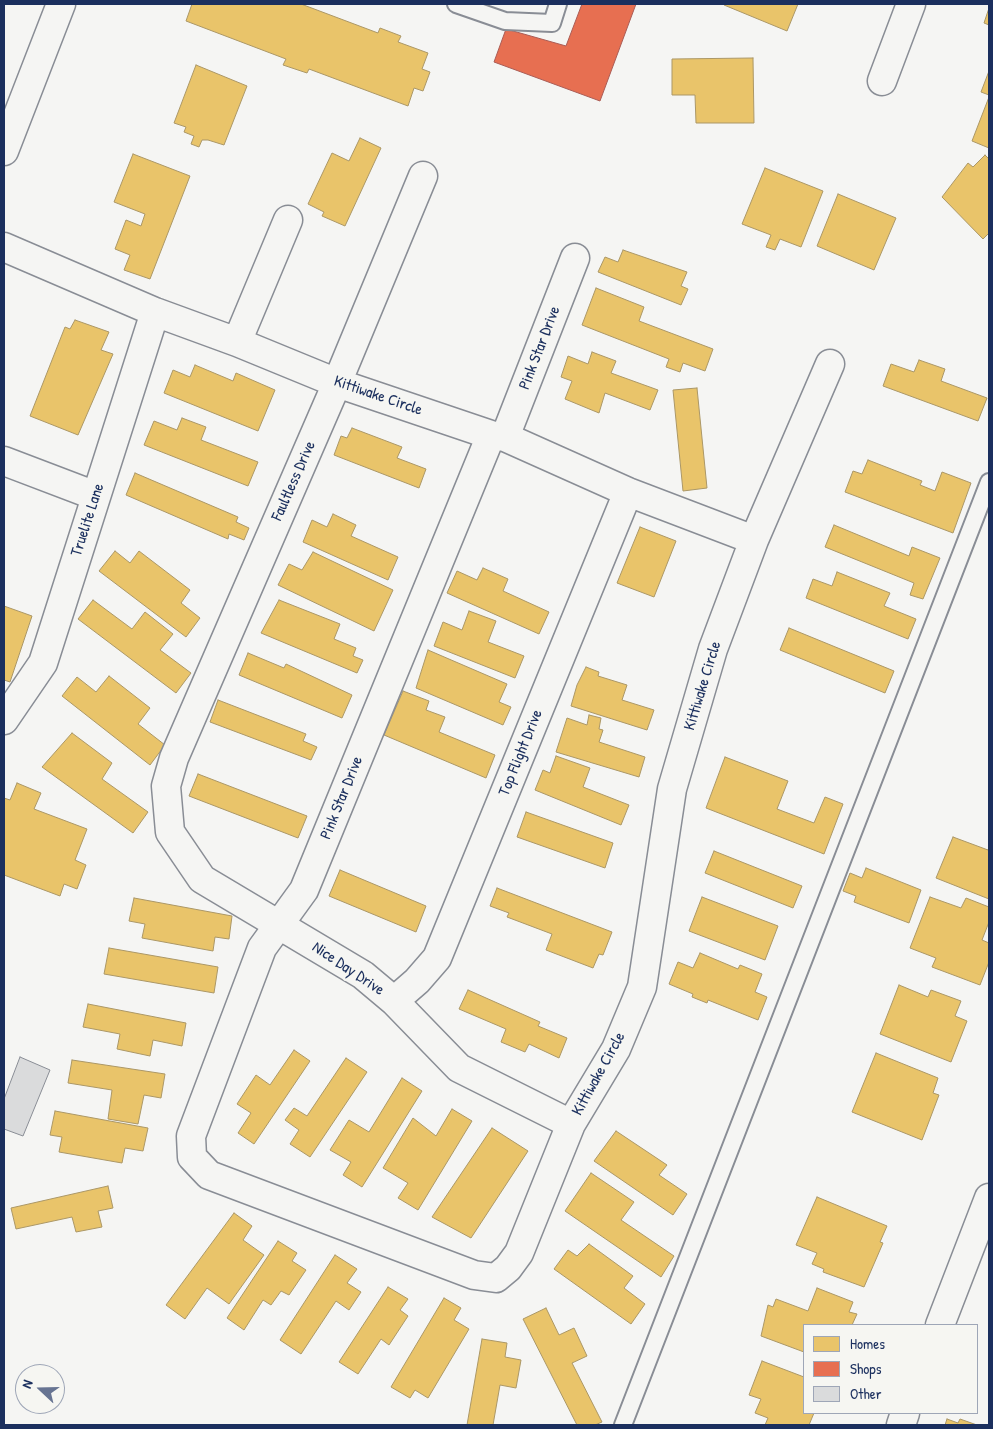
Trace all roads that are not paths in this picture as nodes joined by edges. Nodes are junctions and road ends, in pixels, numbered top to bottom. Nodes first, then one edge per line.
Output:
1 (61, 4) edge
2 (456, 4) edge
3 (558, 4) edge
4 (911, 4) edge
5 (882, 82) dead end
6 (4, 151) edge
7 (423, 176) dead end
8 (288, 220) dead end
9 (4, 247) edge
10 (574, 258) dead end
11 (155, 312) junction
12 (237, 342) junction
13 (830, 364) dead end
14 (337, 383) junction
15 (498, 436) junction
16 (4, 461) edge
17 (989, 482) edge
18 (628, 492) junction
19 (96, 496) junction
20 (754, 540) junction
21 (4, 720) edge
22 (166, 786) joint
23 (279, 924) junction
24 (394, 1001) junction
25 (571, 1124) junction
26 (192, 1157) joint
27 (989, 1198) edge
28 (940, 1324) edge
29 (623, 1425) edge

1 - 6 street
2 - 3 lane
4 - 5 street
7 - 14 street, Faultless Drive
8 - 12 street
9 - 11 street, Kittiwake Circle
10 - 15 street, Pink Star Drive
11 - 12 street, Kittiwake Circle
11 - 19 street, Truelite Lane
12 - 14 street, Kittiwake Circle
13 - 20 street, Kittiwake Circle
14 - 15 street, Kittiwake Circle
14 - 22 street, Faultless Drive
15 - 18 street, Kittiwake Circle
15 - 23 street, Pink Star Drive
16 - 19 street
17 - 29 lane
18 - 20 street, Kittiwake Circle
18 - 24 street, Top Flight Drive
19 - 21 street, Truelite Lane
20 - 25 street, Kittiwake Circle
22 - 23 street, Nice Day Drive
23 - 24 street, Nice Day Drive
23 - 26 street, Pink Star Drive
24 - 25 street, Nice Day Drive
25 - 26 street, Kittiwake Circle
27 - 28 street

